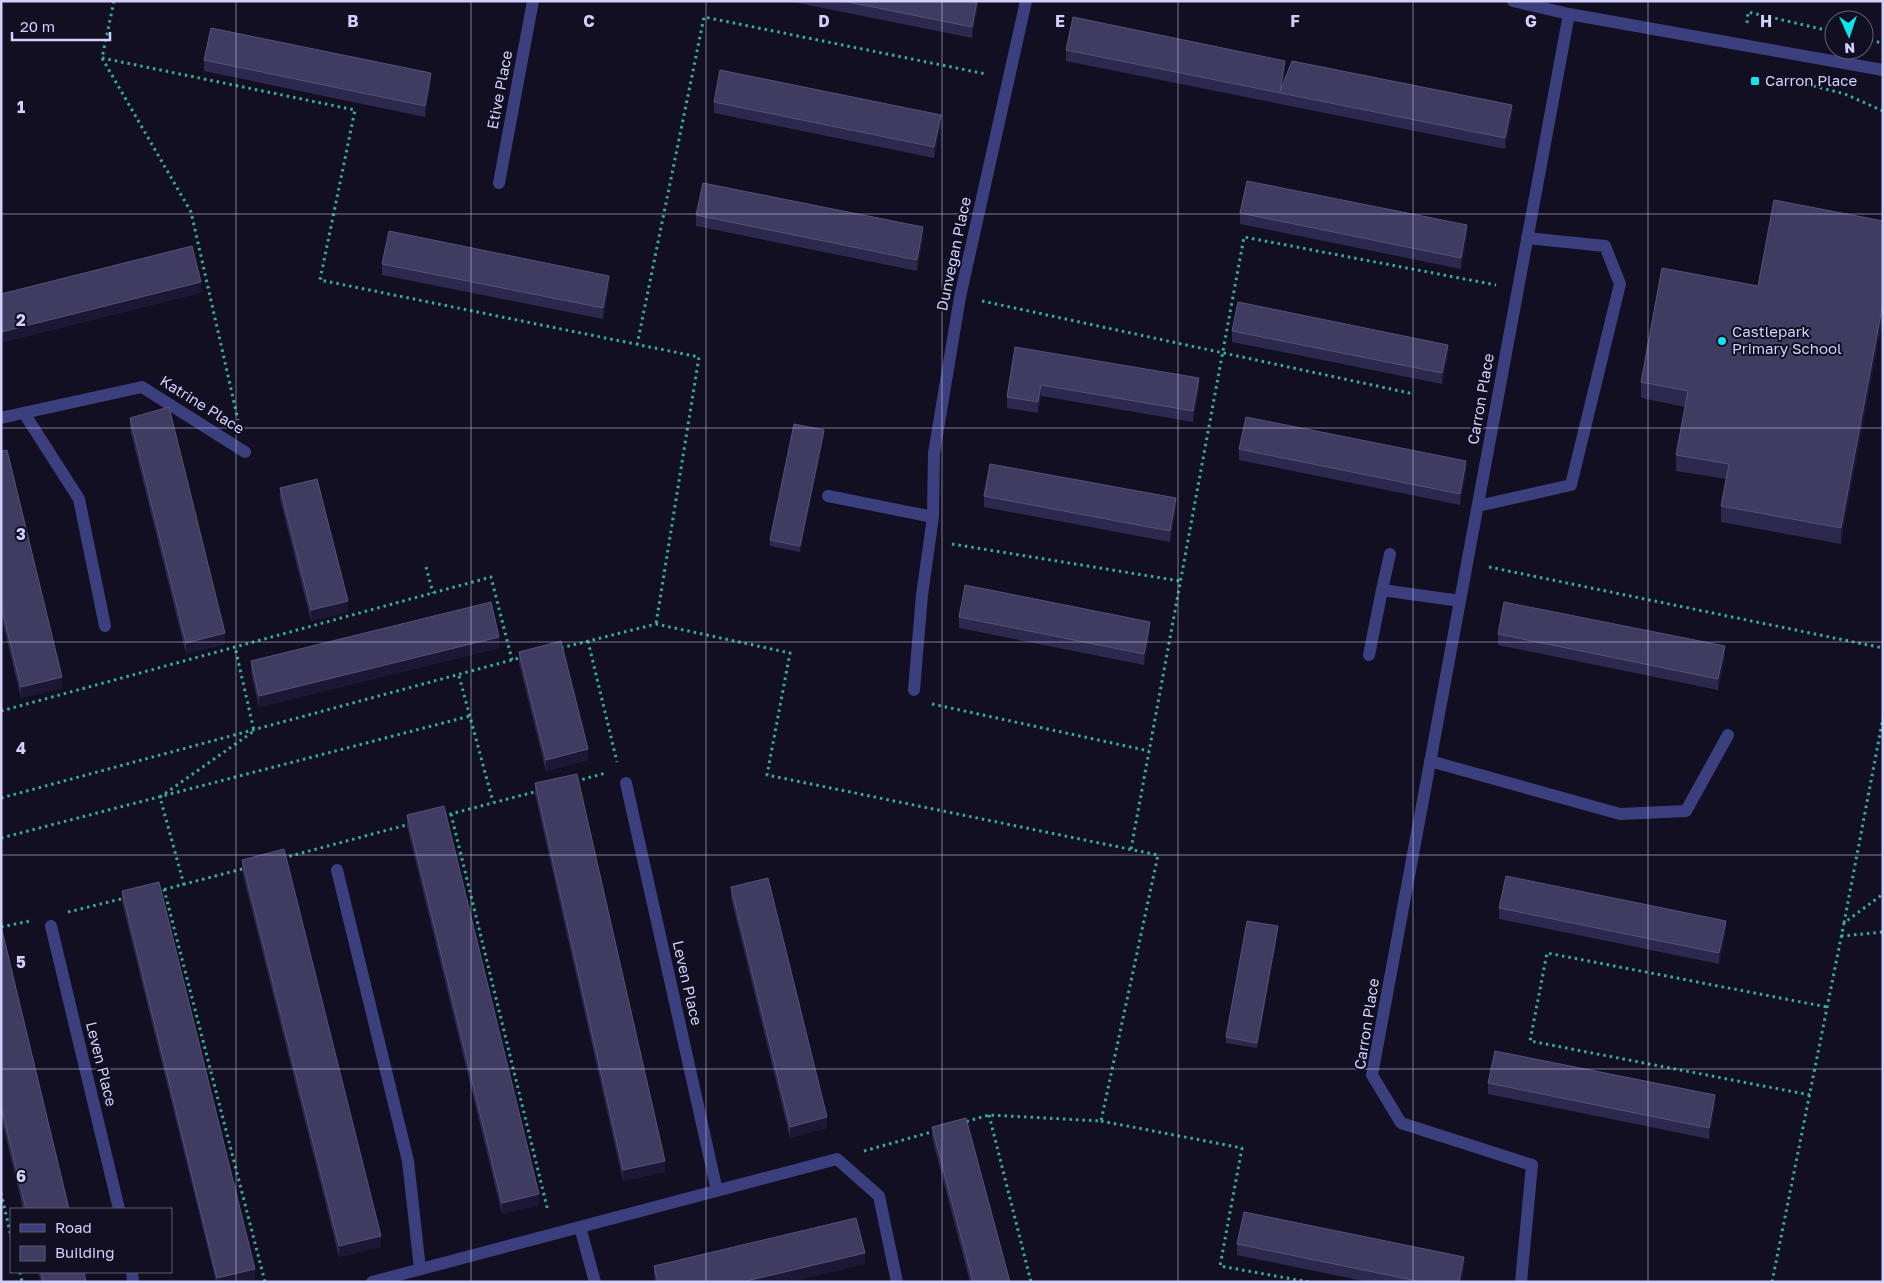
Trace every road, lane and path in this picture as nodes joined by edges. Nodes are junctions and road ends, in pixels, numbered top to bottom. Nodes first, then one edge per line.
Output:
1 (114, 1) edge
2 (1026, 1) edge
3 (1512, 1) edge
4 (531, 2) edge
5 (1569, 14) junction
6 (1824, 30) edge
7 (1747, 44) junction
8 (102, 58) junction
9 (1883, 70) edge
10 (1772, 76) dead end
11 (1009, 78) junction
12 (1883, 112) edge
13 (498, 183) dead end
14 (1527, 238) junction
15 (1518, 289) junction
16 (960, 297) junction
17 (637, 345) junction
18 (1223, 352) junction
19 (1414, 394) dead end
20 (24, 413) junction
21 (1, 418) edge
22 (245, 452) joint
23 (828, 496) dead end
24 (1478, 506) junction
25 (932, 517) junction
26 (929, 540) junction
27 (1390, 554) dead end
28 (1467, 562) junction
29 (426, 567) dead end
30 (1180, 581) junction
31 (1382, 590) junction
32 (433, 593) junction
33 (1460, 601) junction
34 (656, 624) junction
35 (105, 626) dead end
36 (588, 641) junction
37 (235, 648) junction
38 (559, 648) edge
39 (1883, 648) edge
40 (1369, 655) dead end
41 (531, 656) edge
42 (512, 660) junction
43 (459, 676) junction
44 (914, 690) joint
45 (1, 710) edge
46 (470, 716) junction
47 (1883, 718) edge
48 (254, 731) junction
49 (1728, 736) dead end
50 (1149, 750) junction
51 (1430, 762) junction
52 (619, 770) dead end
53 (610, 772) dead end
54 (574, 781) edge
55 (626, 783) dead end
56 (547, 788) edge
57 (1, 798) edge
58 (160, 798) junction
59 (493, 802) junction
60 (450, 814) junction
61 (441, 816) edge
62 (413, 824) edge
63 (1, 838) edge
64 (1131, 849) junction
65 (275, 860) edge
66 (247, 868) edge
67 (337, 870) dead end
68 (184, 884) junction
69 (164, 889) junction
70 (154, 892) edge
71 (1883, 894) edge
72 (135, 896) edge
73 (58, 914) dead end
74 (39, 918) dead end
75 (1844, 923) junction
76 (51, 926) dead end
77 (1, 927) edge
78 (1883, 932) edge
79 (1842, 936) junction
80 (1827, 1007) junction
81 (1810, 1095) junction
82 (989, 1115) junction
83 (1101, 1121) junction
84 (960, 1124) edge
85 (941, 1129) edge
86 (837, 1159) junction
87 (717, 1191) junction
88 (1, 1193) edge
89 (120, 1208) edge
90 (580, 1227) junction
91 (10, 1232) edge
92 (554, 1234) junction
93 (420, 1269) junction
94 (265, 1282) edge
95 (372, 1282) edge
96 (595, 1282) edge
97 (897, 1282) edge
98 (1030, 1282) edge
99 (1309, 1282) edge
100 (1521, 1282) edge
101 (1772, 1282) edge

1 - 8 path
2 - 11 street, Dunvegan Place
3 - 5 street
4 - 13 street, Etive Place
5 - 7 street
5 - 14 street, Carron Place
6 - 7 path
7 - 9 street
8 - 17 path
8 - 22 path
10 - 12 path
11 - 16 street, Dunvegan Place
11 - 17 path
14 - 15 street, Carron Place
14 - 24 street
15 - 18 path
15 - 24 street, Carron Place
16 - 18 path
16 - 25 street, Dunvegan Place
17 - 34 path
18 - 19 path
18 - 30 path
20 - 21 street, Katrine Place
20 - 22 street, Katrine Place
20 - 35 street
23 - 25 street
24 - 28 street, Carron Place
25 - 26 street, Dunvegan Place
26 - 30 path
26 - 44 street, Dunvegan Place
27 - 31 street
28 - 33 street, Carron Place
28 - 39 path
29 - 32 path
30 - 50 path
31 - 33 street
31 - 40 street
32 - 37 path
32 - 42 path
33 - 51 street, Carron Place
34 - 36 path
34 - 64 path
36 - 38 path
36 - 52 path
37 - 45 path
37 - 48 path
41 - 42 path
42 - 43 path
43 - 46 path
43 - 48 path
44 - 50 path
46 - 58 path
46 - 59 path
47 - 75 path
48 - 57 path
48 - 58 path
49 - 51 street
50 - 64 path
51 - 100 street, Carron Place
53 - 54 path
55 - 87 street, Leven Place
56 - 59 path
58 - 63 path
58 - 68 path
59 - 60 path
60 - 61 path
60 - 92 path
62 - 65 path
64 - 83 path
66 - 68 path
67 - 93 street
68 - 69 path
69 - 70 path
69 - 94 path
71 - 75 path
72 - 73 path
74 - 77 path
75 - 79 path
76 - 89 street, Leven Place
78 - 79 path
79 - 80 path
80 - 81 path
80 - 81 path
81 - 101 path
82 - 83 path
82 - 84 path
82 - 98 path
83 - 99 path
85 - 86 path
86 - 87 street
86 - 97 street
87 - 90 street
88 - 91 path
90 - 92 street
90 - 96 street
92 - 93 street
93 - 95 street

